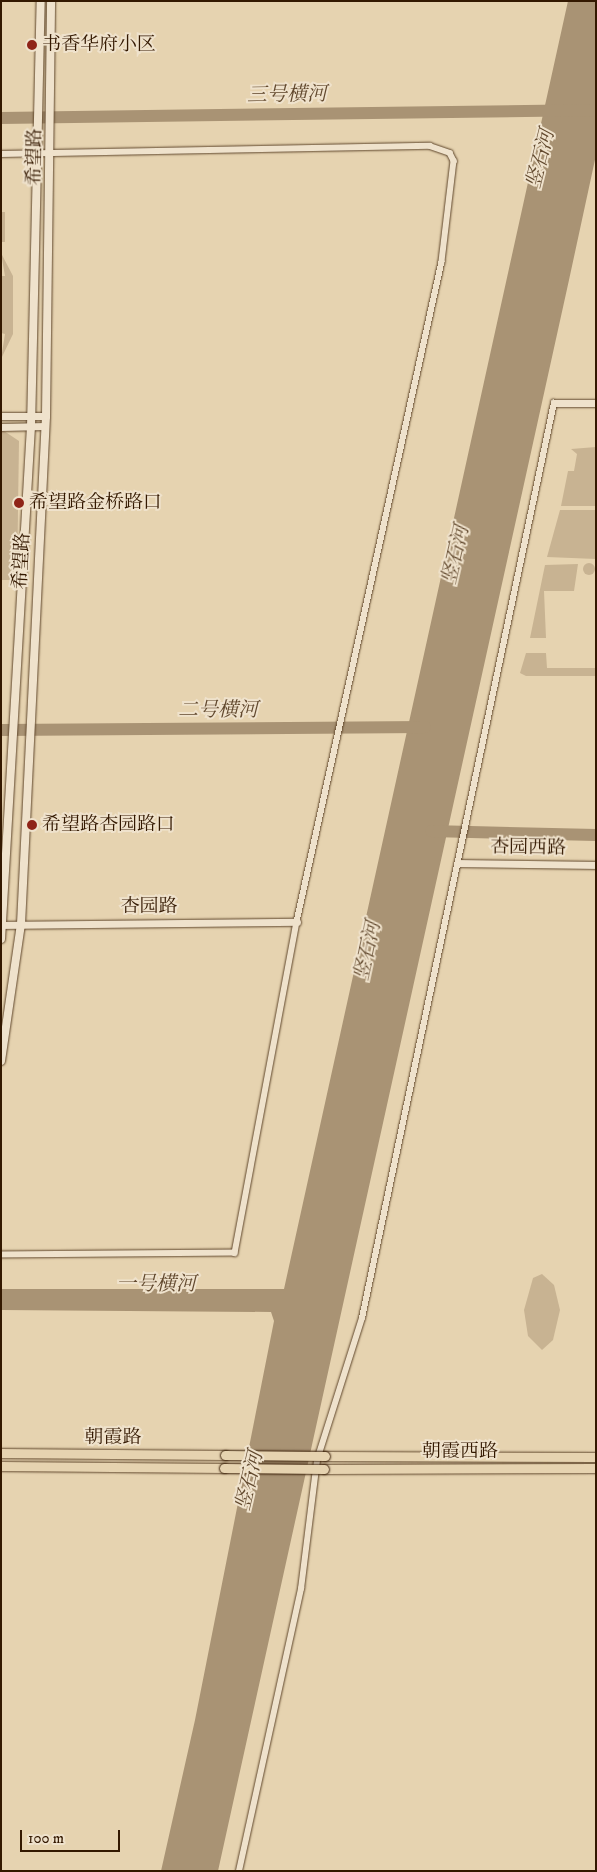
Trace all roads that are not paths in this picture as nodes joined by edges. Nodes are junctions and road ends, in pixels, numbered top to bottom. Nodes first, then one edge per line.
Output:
1 (41, 1) edge
2 (51, 1) edge
3 (51, 153) junction
4 (1, 154) edge
5 (596, 403) edge
6 (554, 404) joint
7 (1, 416) edge
8 (30, 416) junction
9 (46, 416) junction
10 (45, 426) junction
11 (1, 427) edge
12 (31, 427) junction
13 (459, 863) junction
14 (596, 865) edge
15 (297, 922) junction
16 (21, 924) junction
17 (2, 925) edge
18 (1, 939) edge
19 (1, 1061) edge
20 (1, 1255) edge
21 (1, 1453) edge
22 (325, 1456) joint
23 (596, 1458) edge
24 (1, 1466) edge
25 (596, 1468) edge
26 (324, 1469) joint
27 (239, 1871) edge

1 - 8 main road, 希望路
2 - 3 main road, 希望路
3 - 4 street
3 - 9 main road, 希望路
3 - 15 street
5 - 6 street
6 - 13 street
7 - 8 street
8 - 9 street
8 - 12 main road, 希望路
9 - 10 main road, 希望路
10 - 12 street
10 - 16 main road, 希望路
11 - 12 street
12 - 17 main road, 希望路
13 - 14 street, 杏园西路
13 - 27 street
15 - 16 street, 杏园路
15 - 20 street
16 - 17 street, 杏园路
16 - 19 main road, 希望路
17 - 18 main road, 希望路
21 - 22 main road, 朝霞路, bridge
22 - 23 main road, 朝霞西路
24 - 26 main road, 朝霞路, bridge
25 - 26 main road, 朝霞西路

